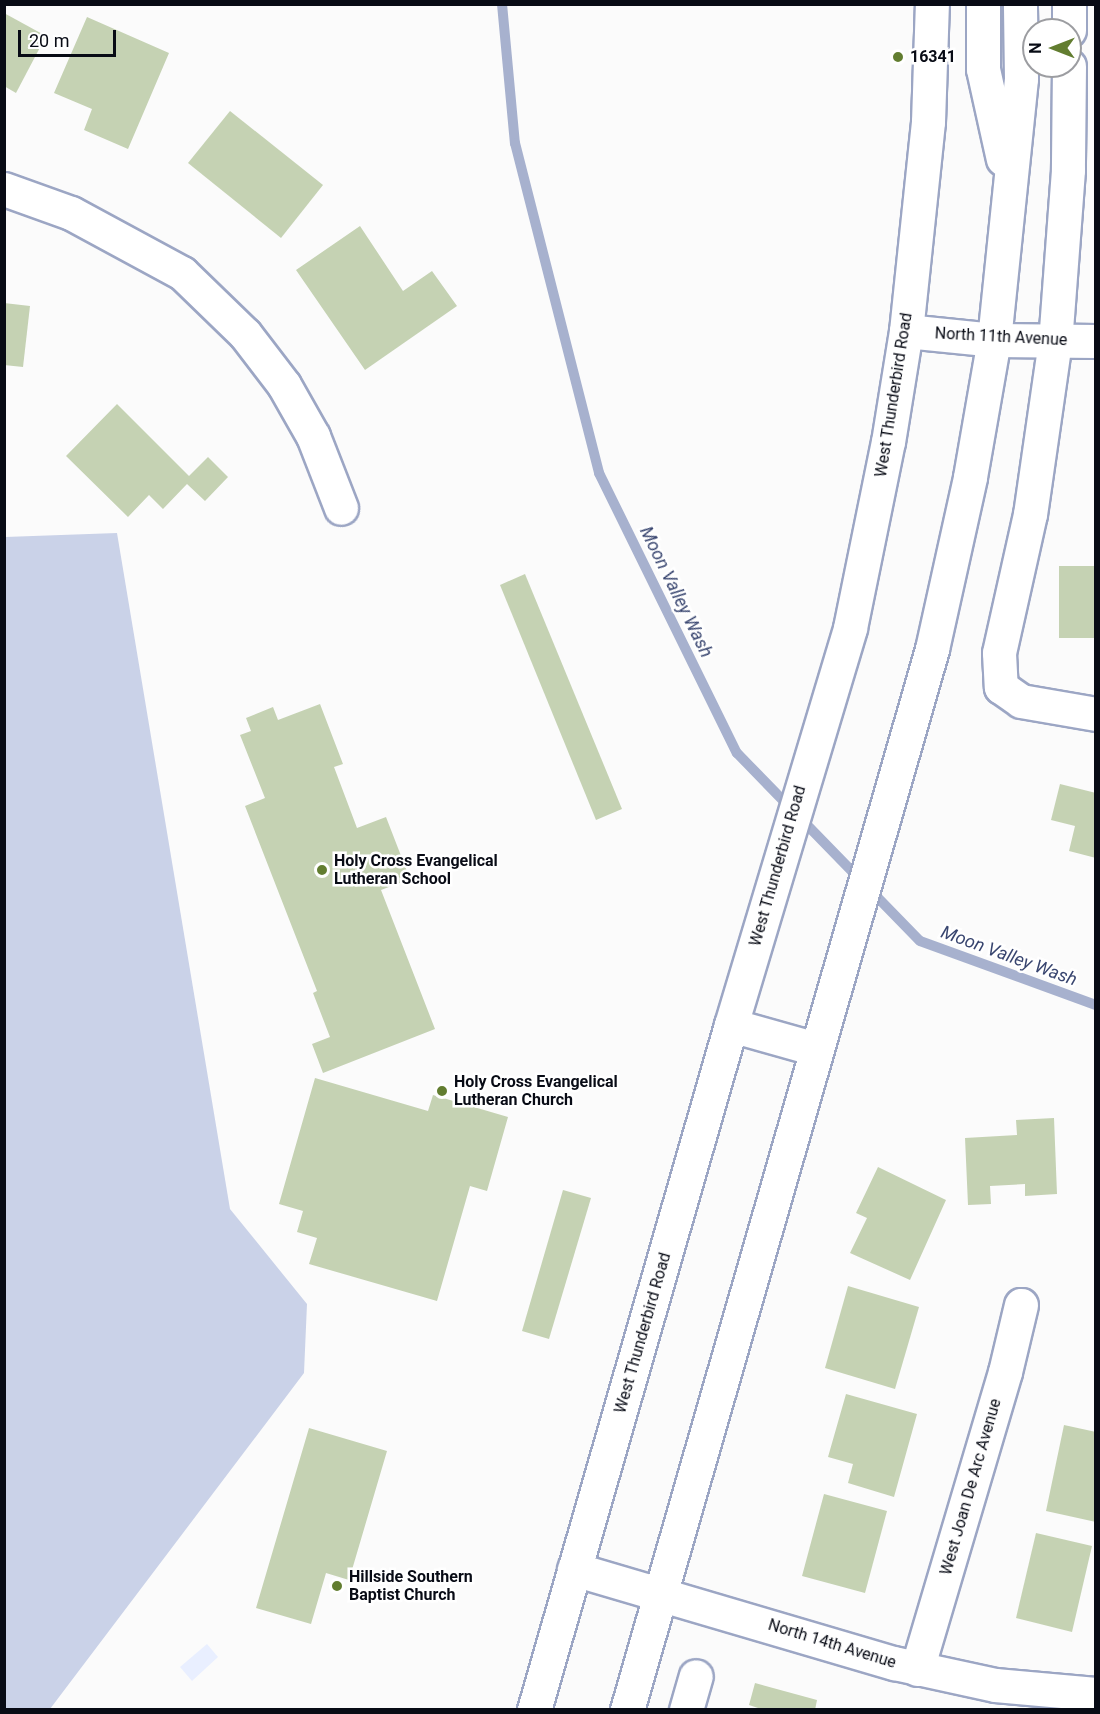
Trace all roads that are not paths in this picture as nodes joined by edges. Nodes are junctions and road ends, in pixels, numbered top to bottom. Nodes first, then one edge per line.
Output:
1 (932, 4) edge
2 (983, 4) edge
3 (1020, 4) edge
4 (1069, 78) edge
5 (4, 189) edge
6 (1010, 190) junction
7 (906, 331) junction
8 (994, 340) junction
9 (1055, 340) junction
10 (1095, 341) edge
11 (341, 508) dead end
12 (1095, 714) edge
13 (731, 1025) junction
14 (816, 1049) junction
15 (1021, 1305) dead end
16 (574, 1569) junction
17 (661, 1594) junction
18 (917, 1669) junction
19 (696, 1676) dead end
20 (1095, 1694) edge
21 (534, 1710) edge
22 (627, 1710) edge
23 (686, 1710) edge

1 - 7 main road, West Thunderbird Road
2 - 6 main road
3 - 6 main road
4 - 9 main road
5 - 11 main road
6 - 8 main road
7 - 8 main road, North 11th Avenue
7 - 13 main road, West Thunderbird Road
8 - 9 main road, North 11th Avenue
8 - 14 main road
9 - 10 main road, North 11th Avenue
9 - 12 main road
13 - 14 main road
13 - 16 main road, West Thunderbird Road
14 - 17 main road
15 - 18 main road, West Joan De Arc Avenue
16 - 17 main road, North 14th Avenue
16 - 21 main road, West Thunderbird Road
17 - 18 main road, North 14th Avenue
17 - 22 main road
18 - 20 main road, North 14th Avenue
19 - 23 main road

